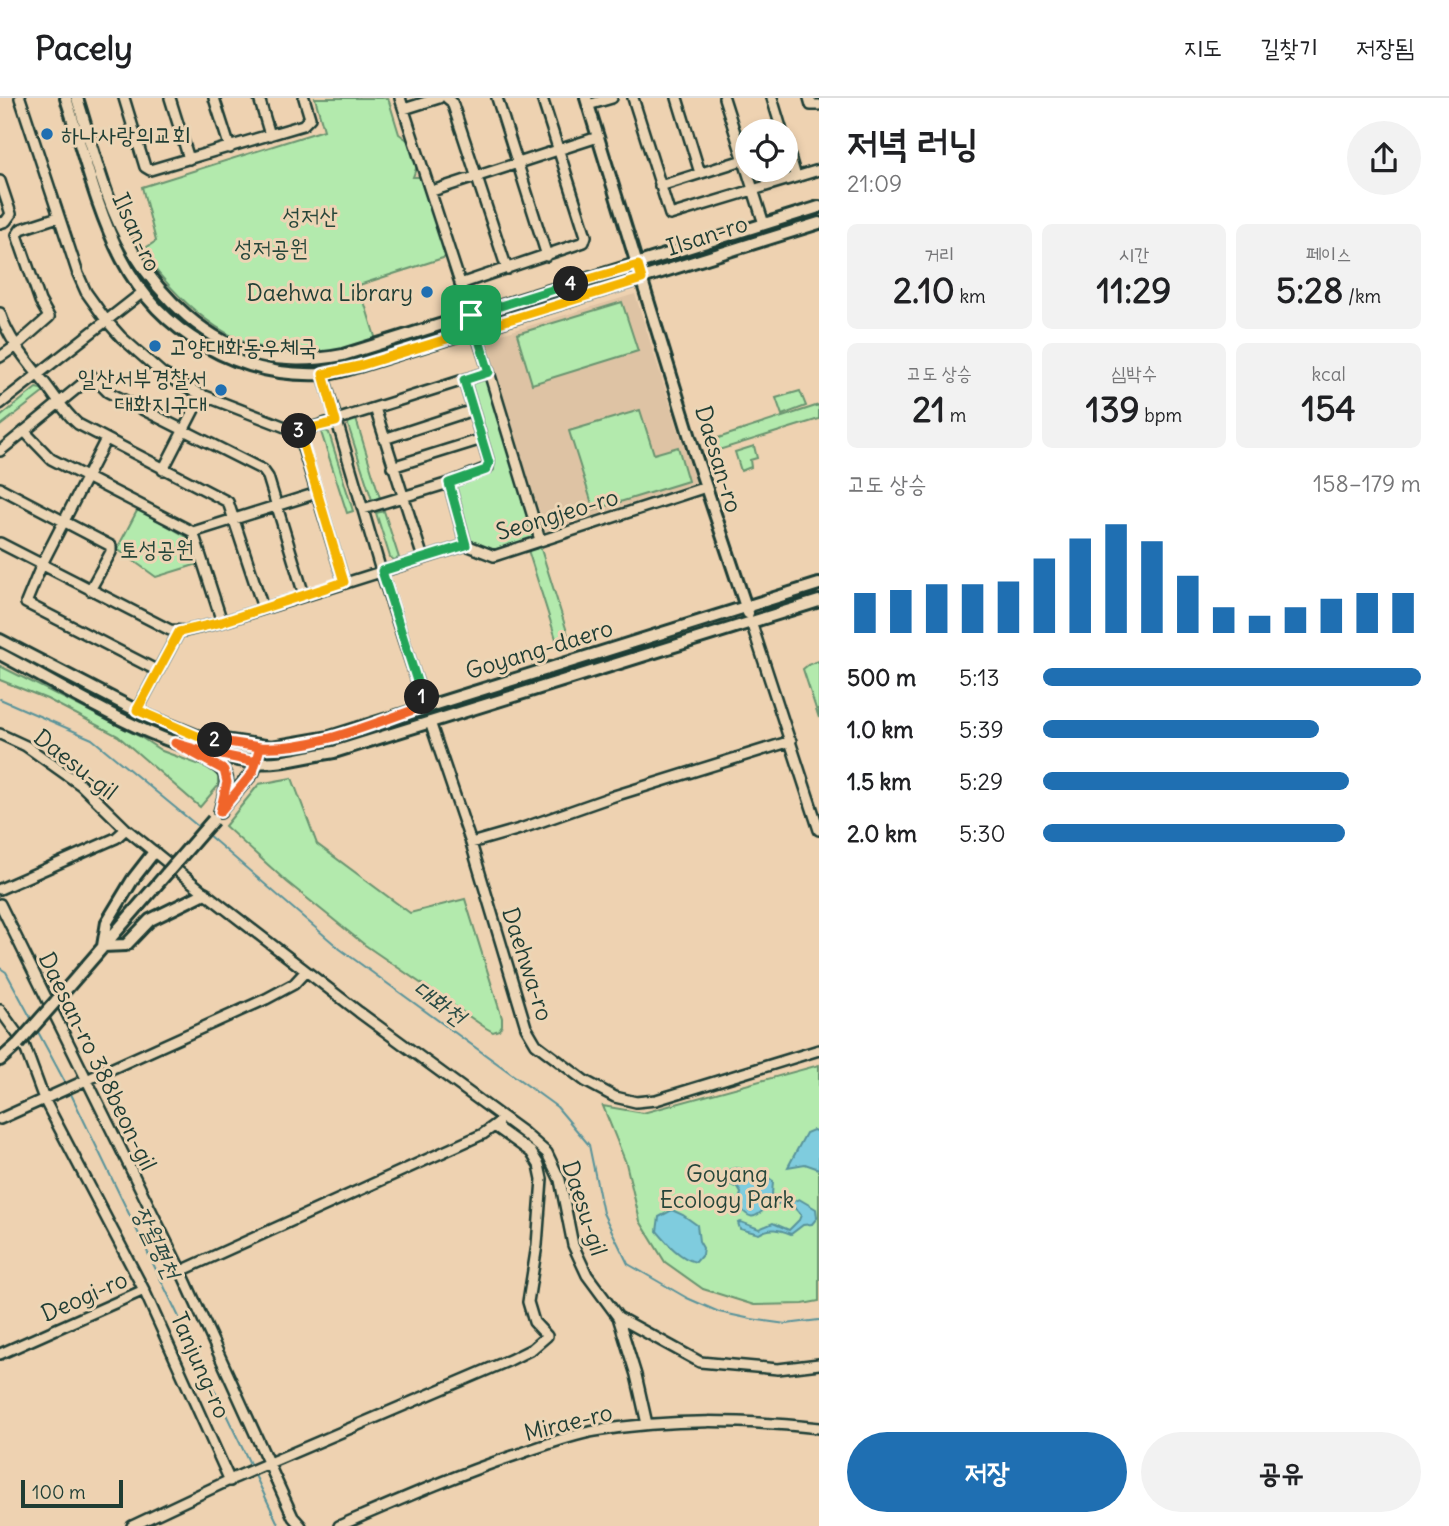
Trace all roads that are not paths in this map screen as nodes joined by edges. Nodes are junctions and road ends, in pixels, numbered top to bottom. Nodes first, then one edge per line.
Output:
1 (20, 98) edge
2 (66, 98) edge
3 (77, 98) edge
4 (124, 98) edge
5 (170, 98) edge
6 (214, 98) edge
7 (259, 98) edge
8 (304, 98) edge
9 (401, 98) edge
10 (439, 98) edge
11 (497, 98) edge
12 (542, 98) edge
13 (612, 98) edge
14 (633, 98) edge
15 (677, 98) edge
16 (726, 98) edge
17 (772, 98) edge
18 (450, 100) edge
19 (587, 102) edge
20 (404, 110) junction
21 (778, 119) edge
22 (735, 131) edge
23 (270, 135) junction
24 (598, 137) junction
25 (230, 148) junction
26 (558, 149) junction
27 (189, 159) junction
28 (735, 162) edge
29 (516, 163) junction
30 (819, 170) edge
31 (700, 173) junction
32 (798, 176) edge
33 (476, 177) junction
34 (0, 181) edge
35 (751, 182) edge
36 (781, 182) edge
37 (660, 186) junction
38 (432, 191) junction
39 (754, 191) junction
40 (819, 207) edge
41 (58, 217) junction
42 (0, 223) edge
43 (819, 223) edge
44 (764, 224) junction
45 (547, 256) junction
46 (638, 265) junction
47 (507, 269) junction
48 (642, 279) junction
49 (460, 284) junction
50 (143, 292) junction
51 (0, 313) edge
52 (471, 315) junction
53 (106, 320) junction
54 (476, 331) junction
55 (16, 346) junction
56 (0, 357) edge
57 (489, 372) junction
58 (37, 374) junction
59 (323, 374) junction
60 (464, 380) junction
61 (202, 394) junction
62 (59, 402) junction
63 (0, 404) edge
64 (375, 408) junction
65 (473, 410) junction
66 (336, 422) junction
67 (183, 430) junction
68 (24, 431) junction
69 (298, 432) junction
70 (106, 439) junction
71 (384, 439) junction
72 (482, 439) junction
73 (0, 451) edge
74 (393, 467) junction
75 (163, 470) junction
76 (86, 478) junction
77 (449, 483) junction
78 (706, 487) junction
79 (0, 488) edge
80 (317, 493) junction
81 (403, 497) junction
82 (276, 506) junction
83 (363, 509) junction
84 (234, 519) junction
85 (64, 521) junction
86 (193, 532) junction
87 (540, 540) junction
88 (0, 543) edge
89 (466, 545) junction
90 (423, 558) junction
91 (42, 564) junction
92 (382, 571) junction
93 (344, 582) junction
94 (819, 584) edge
95 (90, 590) junction
96 (304, 595) junction
97 (819, 601) edge
98 (746, 607) junction
99 (263, 608) junction
100 (222, 622) junction
101 (751, 622) junction
102 (179, 632) junction
103 (0, 640) edge
104 (0, 654) edge
105 (158, 671) junction
106 (425, 706) junction
107 (137, 710) junction
108 (430, 722) junction
109 (0, 734) edge
110 (791, 741) junction
111 (175, 743) junction
112 (260, 747) junction
113 (256, 762) junction
114 (216, 816) junction
115 (126, 829) junction
116 (819, 830) edge
117 (471, 843) junction
118 (154, 852) junction
119 (0, 889) edge
120 (205, 893) junction
121 (0, 904) edge
122 (103, 946) junction
123 (306, 971) junction
124 (0, 1010) edge
125 (20, 1043) junction
126 (819, 1050) edge
127 (0, 1060) edge
128 (82, 1082) junction
129 (48, 1097) junction
130 (0, 1119) edge
131 (499, 1122) junction
132 (181, 1271) junction
133 (145, 1290) junction
134 (618, 1317) junction
135 (0, 1354) edge
136 (819, 1363) edge
137 (648, 1424) junction
138 (819, 1428) edge
139 (267, 1465) junction
140 (232, 1480) junction
141 (132, 1526) edge
142 (301, 1526) edge
143 (339, 1526) edge

1 - 41 street
2 - 50 main road, Ilsan-ro
3 - 52 main road, Ilsan-ro
4 - 27 street
5 - 27 street
6 - 25 street
7 - 23 street
8 - 23 street
9 - 20 street
10 - 20 street
11 - 29 street
12 - 26 street
13 - 19 street
14 - 37 street
15 - 31 street
16 - 22 street
17 - 21 street
18 - 33 street
19 - 24 main road, Daesan-ro
20 - 38 street
23 - 25 street
24 - 26 street
24 - 46 main road, Daesan-ro
25 - 27 street
26 - 29 street
26 - 45 street
28 - 31 street
29 - 33 street
29 - 45 street
30 - 32 street
31 - 37 street
33 - 38 street
33 - 47 street
34 - 42 street
35 - 39 street
36 - 39 street
37 - 39 street
38 - 49 street
39 - 44 street
40 - 44 main road, Ilsan-ro
41 - 53 street
41 - 55 street
43 - 48 main road, Ilsan-ro
44 - 46 main road, Ilsan-ro
45 - 47 street
46 - 48 main road, Daesan-ro
46 - 52 main road, Ilsan-ro
47 - 49 street
48 - 54 main road, Ilsan-ro
48 - 78 main road, Daesan-ro
49 - 52 street
50 - 53 street
50 - 59 main road, Ilsan-ro
51 - 55 street
52 - 54 street
53 - 58 street
53 - 61 street
54 - 57 street
54 - 59 main road, Ilsan-ro
55 - 56 street
55 - 58 street
57 - 60 street
57 - 87 street
58 - 62 street
58 - 63 street
59 - 66 street
60 - 64 street
60 - 65 street
61 - 67 street
61 - 69 street
62 - 67 street
62 - 68 street
62 - 70 street
64 - 66 street
64 - 71 street
65 - 71 street
65 - 72 street
66 - 69 street
66 - 83 street
67 - 75 street
67 - 82 street
68 - 73 street
68 - 76 street
69 - 80 street
70 - 75 street
70 - 76 street
71 - 74 street
72 - 74 street
72 - 77 street
74 - 81 street
75 - 84 street
76 - 85 street
76 - 86 street
77 - 81 street
77 - 89 street
78 - 87 street, Seongjeo-ro
78 - 98 main road, Daesan-ro
79 - 85 street
80 - 82 street
80 - 93 street
81 - 83 street
81 - 90 street
82 - 84 street
82 - 96 street
83 - 92 street
84 - 86 street
84 - 99 street
85 - 91 street
85 - 95 street
86 - 100 street
87 - 89 street, Seongjeo-ro
88 - 91 street
89 - 90 street, Seongjeo-ro
90 - 92 street, Seongjeo-ro
91 - 95 street
91 - 105 street
92 - 93 street, Seongjeo-ro
92 - 106 street
93 - 96 street, Seongjeo-ro
94 - 98 main road, Goyang-daero
95 - 102 street
96 - 99 street, Seongjeo-ro
97 - 101 main road, Goyang-daero
98 - 101 main road, Daesan-ro
98 - 106 main road, Goyang-daero
99 - 100 street, Seongjeo-ro
100 - 102 street, Seongjeo-ro
101 - 108 main road, Goyang-daero
101 - 110 street, Daesan-ro
102 - 105 street
103 - 107 main road, Goyang-daero
104 - 111 main road, Goyang-daero
105 - 107 street
106 - 112 main road, Goyang-daero
107 - 112 main road, Goyang-daero
108 - 113 main road, Goyang-daero
108 - 117 street, Daehwa-ro
109 - 115 street, Daesu-gil
110 - 116 street, Daesan-ro
110 - 117 street
111 - 113 main road, Goyang-daero
111 - 114 main road
112 - 113 main road
113 - 114 main road
114 - 122 main road, bridge
115 - 118 street, Daesu-gil
115 - 119 street, Daesu-gil
117 - 126 street, Daehwa-ro
118 - 120 street, Daesu-gil
118 - 122 main road
120 - 122 main road
120 - 123 street, Daesu-gil
121 - 128 street, Daesan-ro 388beon-gil
122 - 125 main road, bridge
123 - 128 street
123 - 131 street, Daesu-gil
124 - 125 street
125 - 127 main road
125 - 129 street, Tanjung-ro
128 - 129 street
128 - 132 street, Daesan-ro 388beon-gil
129 - 130 street
129 - 133 street, Tanjung-ro
131 - 132 street
131 - 134 street, Daesu-gil
131 - 139 street
132 - 139 street, Daesan-ro 388beon-gil
133 - 135 street, Deogi-ro
133 - 140 street, Tanjung-ro
134 - 136 street, Daesu-gil
134 - 137 street
137 - 138 street, Mirae-ro
137 - 143 street, Mirae-ro
139 - 140 street
139 - 142 street, Daesan-ro 388beon-gil
140 - 141 street

